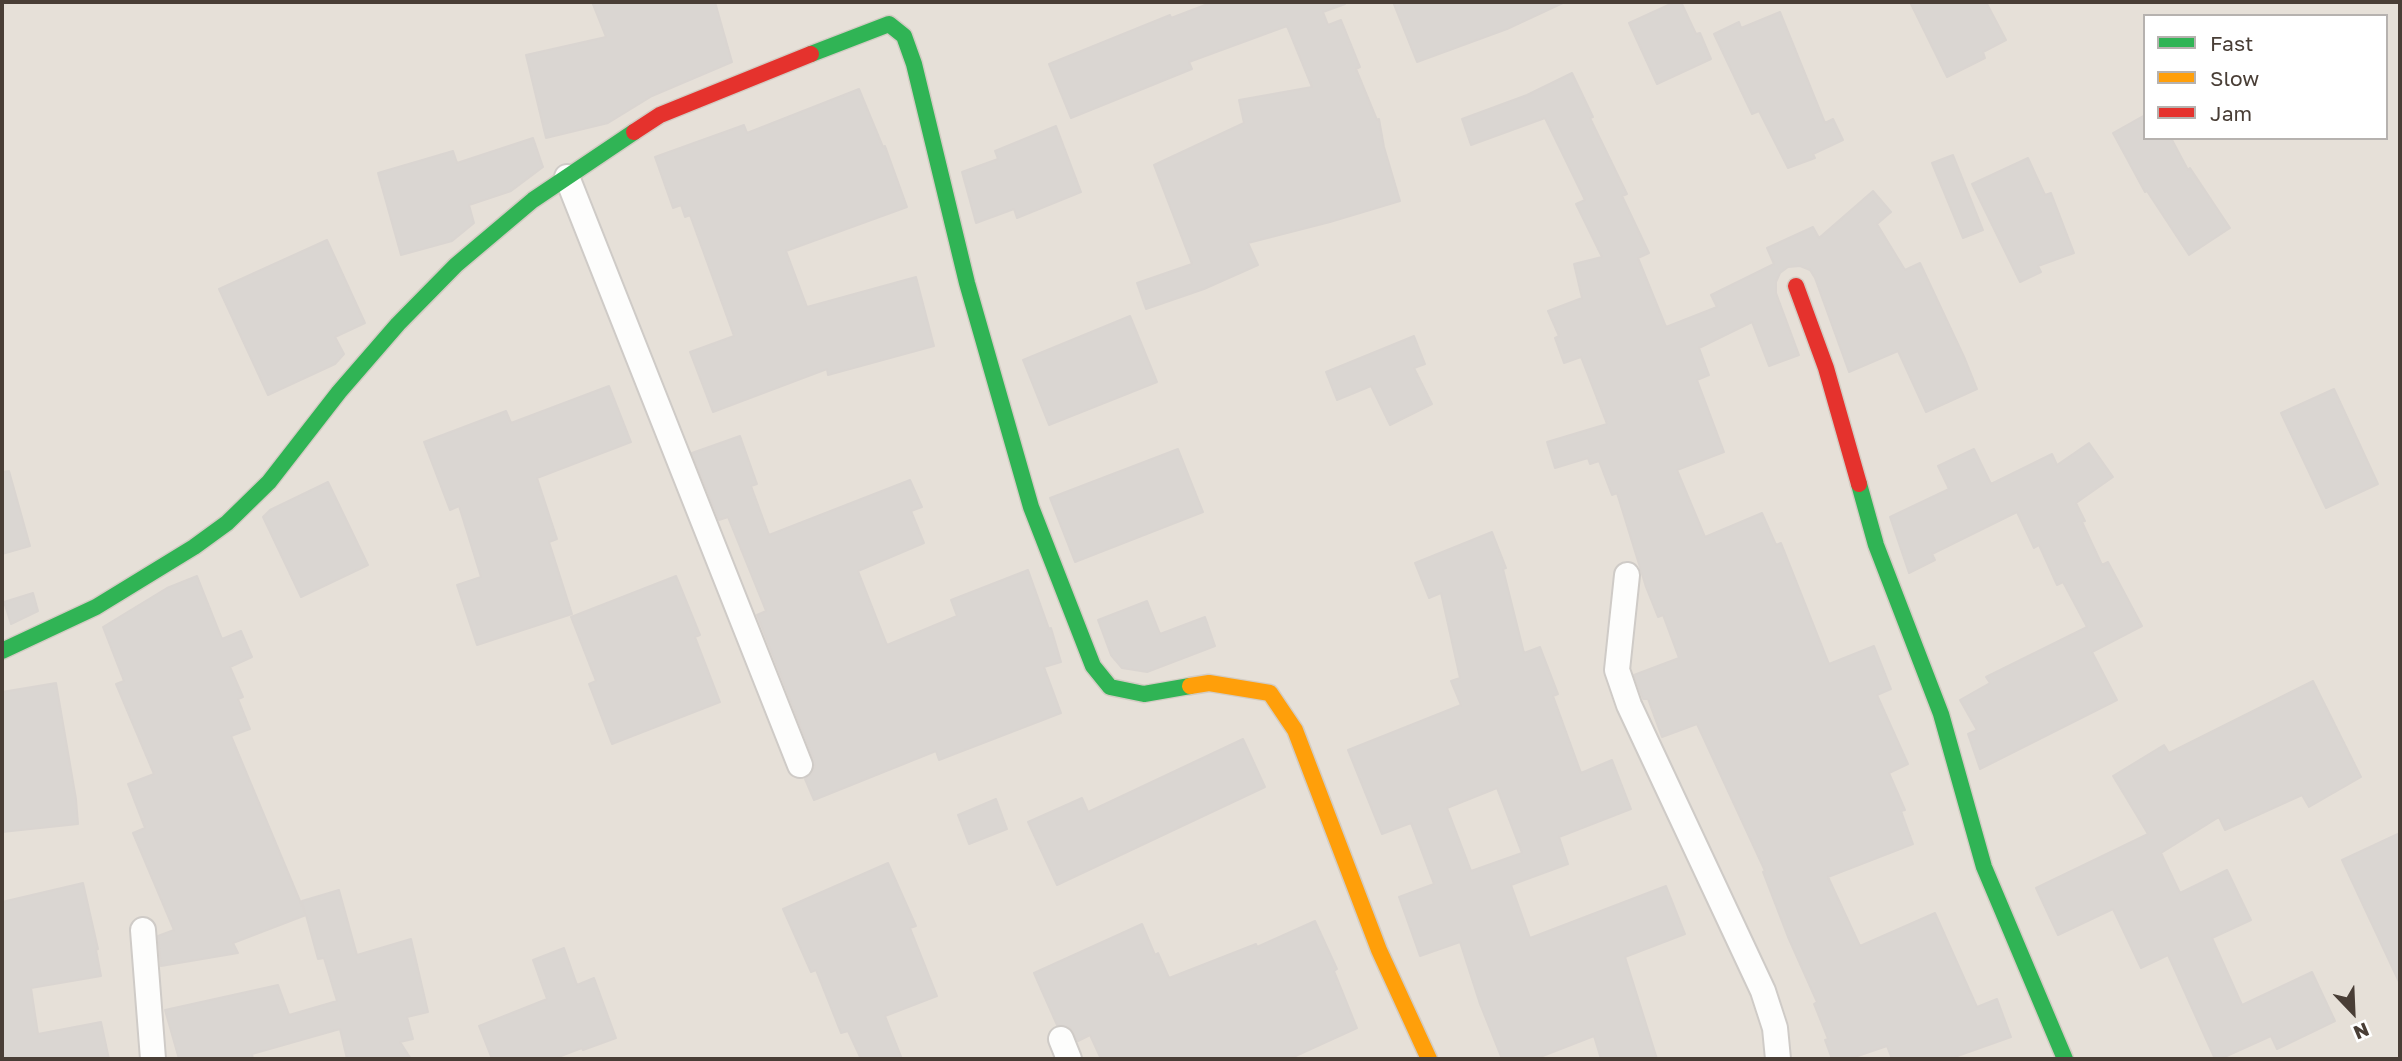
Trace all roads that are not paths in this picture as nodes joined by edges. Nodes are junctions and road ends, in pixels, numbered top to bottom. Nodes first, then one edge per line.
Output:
1 (567, 177) junction
2 (1796, 286) dead end
3 (1628, 575) dead end
4 (2, 651) edge
5 (800, 765) dead end
6 (144, 930) dead end
7 (153, 1059) edge
8 (1429, 1059) edge
9 (1777, 1059) edge
10 (2065, 1059) edge

1 - 4 street
1 - 5 street
1 - 8 street
2 - 10 street
3 - 9 street
6 - 7 street

